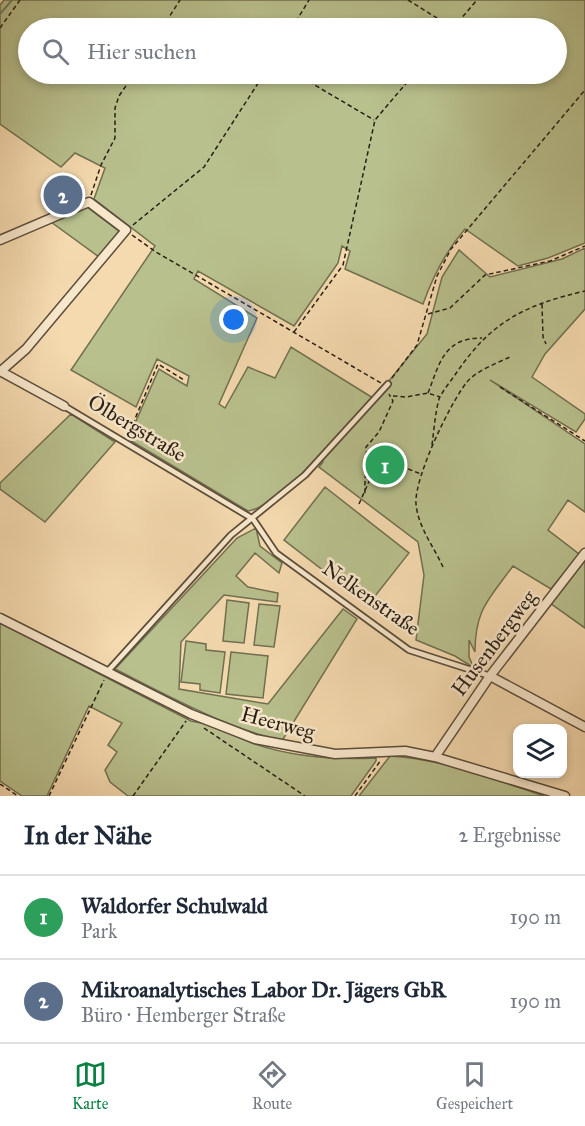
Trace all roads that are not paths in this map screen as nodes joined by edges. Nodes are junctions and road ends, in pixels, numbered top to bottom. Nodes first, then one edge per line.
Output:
1 (0, 240) edge
2 (1, 371) edge
3 (386, 387) road end
4 (64, 406) joint
5 (254, 519) junction
6 (585, 553) edge
7 (0, 618) edge
8 (108, 671) junction
9 (490, 676) junction
10 (585, 727) edge
11 (435, 757) junction
12 (565, 796) edge

1 - 2 street
2 - 4 street, Ölbergstraße
3 - 5 lane
4 - 5 lane, Ölbergstraße
5 - 8 lane
5 - 9 lane, Nelkenstraße
6 - 9 street, Husenbergweg
7 - 8 street, Heerweg
8 - 11 street, Heerweg
9 - 10 street, Nelkenstraße
9 - 11 street, Husenbergweg
11 - 12 street, Heerweg

